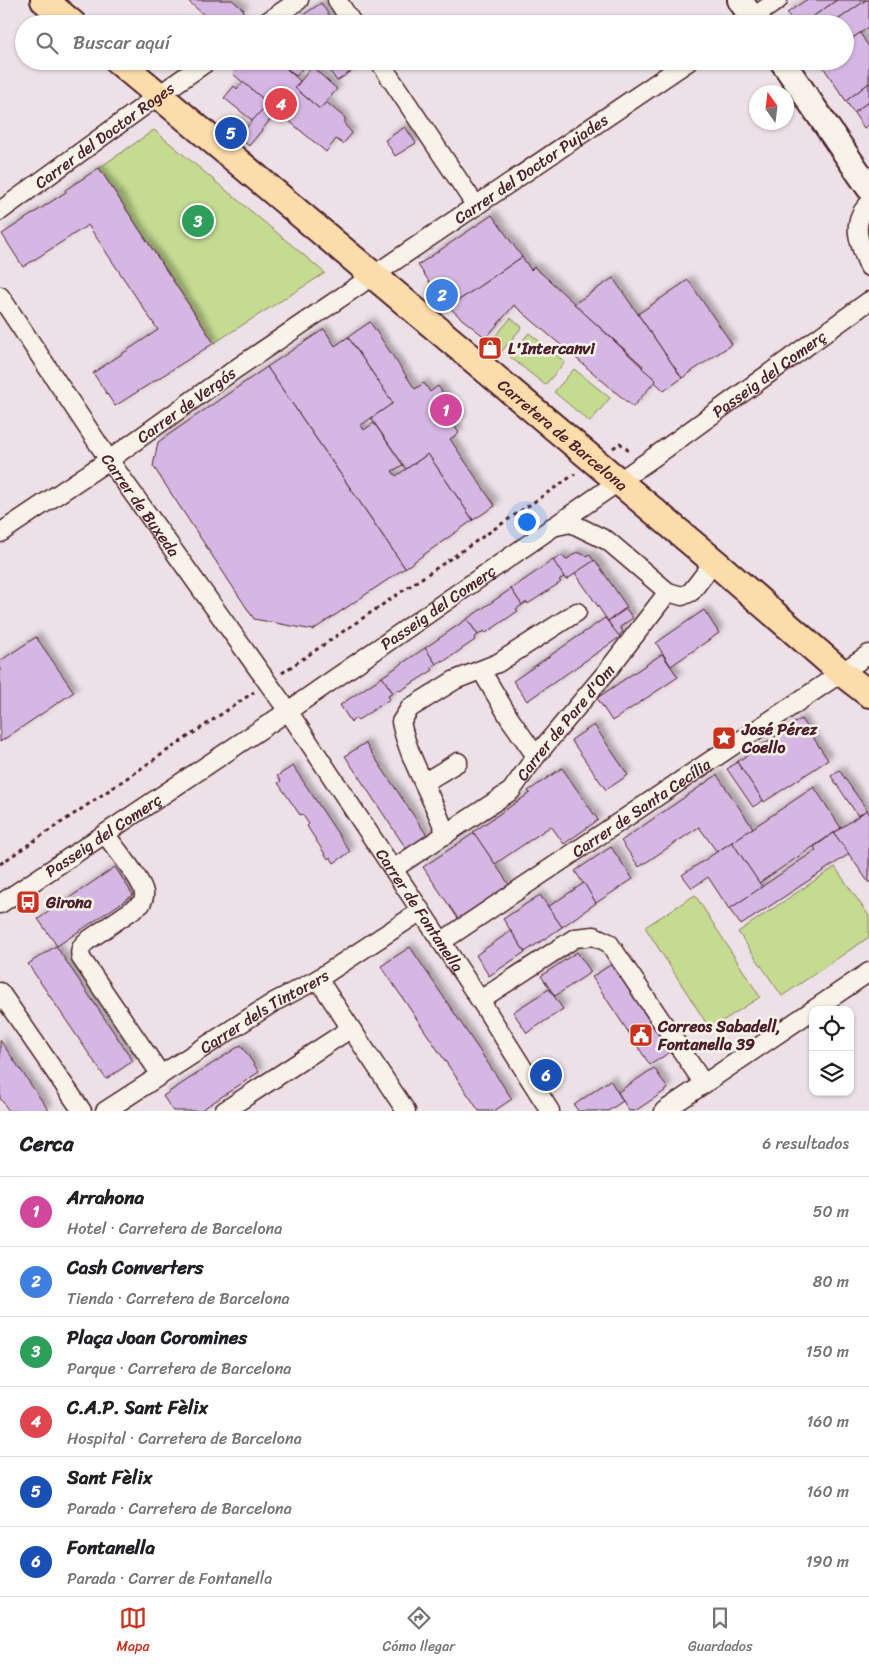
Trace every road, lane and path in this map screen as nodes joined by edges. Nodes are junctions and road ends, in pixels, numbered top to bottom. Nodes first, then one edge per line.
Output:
1 (44, 0) edge
2 (299, 0) edge
3 (338, 0) edge
4 (778, 0) edge
5 (62, 15) edge
6 (277, 15) edge
7 (348, 15) edge
8 (750, 15) edge
9 (129, 70) edge
10 (195, 70) edge
11 (385, 70) edge
12 (675, 70) edge
13 (788, 70) edge
14 (159, 95) junction
15 (869, 188) edge
16 (869, 204) edge
17 (476, 206) junction
18 (0, 211) edge
19 (869, 267) edge
20 (374, 276) junction
21 (0, 296) edge
22 (869, 300) edge
23 (109, 460) junction
24 (594, 461) junction
25 (645, 463) junction
26 (618, 482) junction
27 (552, 527) junction
28 (0, 533) edge
29 (714, 562) junction
30 (668, 592) junction
31 (577, 612) dead end
32 (869, 654) edge
33 (481, 670) junction
34 (842, 674) junction
35 (268, 683) junction
36 (869, 694) edge
37 (288, 711) junction
38 (536, 756) junction
39 (458, 762) dead end
40 (425, 782) junction
41 (105, 834) junction
42 (446, 835) junction
43 (0, 864) edge
44 (393, 869) junction
45 (0, 904) edge
46 (421, 911) junction
47 (441, 942) junction
48 (869, 972) edge
49 (318, 979) junction
50 (0, 992) edge
51 (480, 1000) junction
52 (819, 1006) edge
53 (809, 1013) edge
54 (350, 1029) junction
55 (160, 1075) junction
56 (704, 1084) junction
57 (82, 1111) edge
58 (105, 1111) edge
59 (224, 1111) edge
60 (406, 1111) edge
61 (550, 1111) edge
62 (664, 1111) edge

1 - 5 main road
2 - 6 street
3 - 7 street
4 - 8 street
9 - 14 main road, Carretera de Barcelona
10 - 14 street, Carrer del Doctor Roges
11 - 17 street
12 - 17 street, Carrer del Doctor Pujades
13 - 15 street
14 - 18 street, Carrer del Doctor Roges
14 - 20 main road, Carretera de Barcelona
16 - 19 street
17 - 20 street, Carrer del Doctor Pujades
20 - 23 street, Carrer de Vergós
20 - 24 main road, Carretera de Barcelona
21 - 23 street, Carrer de Buxeda
22 - 25 street, Passeig del Comerç
23 - 28 street, Carrer de Vergós
23 - 35 street, Carrer de Buxeda
24 - 25 path
24 - 26 main road, Carretera de Barcelona
24 - 35 path
25 - 26 street, Passeig del Comerç
26 - 27 street, Passeig del Comerç
26 - 29 main road, Carretera de Barcelona
27 - 30 street
27 - 37 street, Passeig del Comerç
29 - 30 street
29 - 34 main road, Carretera de Barcelona
30 - 38 street, Carrer de Pare d'Om
31 - 33 street
32 - 34 street, Carrer de Santa Cecília
33 - 38 street
33 - 40 street
34 - 36 main road, Carretera de Barcelona
34 - 47 street, Carrer de Santa Cecília
35 - 37 street, Carrer de Buxeda
35 - 43 path
37 - 41 street, Passeig del Comerç
37 - 44 street, Carrer de Fontanella
38 - 42 street, Carrer de Pare d'Om
39 - 40 street
40 - 42 street
41 - 45 street, Passeig del Comerç
41 - 55 street
42 - 44 street, Carrer de Pare d'Om
44 - 46 street, Carrer de Fontanella
46 - 47 street, Carrer de Fontanella
46 - 49 street, Carrer dels Tintorers
47 - 51 street, Carrer de Fontanella
48 - 52 street
49 - 54 street
49 - 55 street, Carrer dels Tintorers
50 - 57 street
51 - 56 street
51 - 61 street, Carrer de Fontanella
53 - 56 street
54 - 59 street
54 - 60 street
55 - 58 street, Carrer dels Tintorers
56 - 62 street

